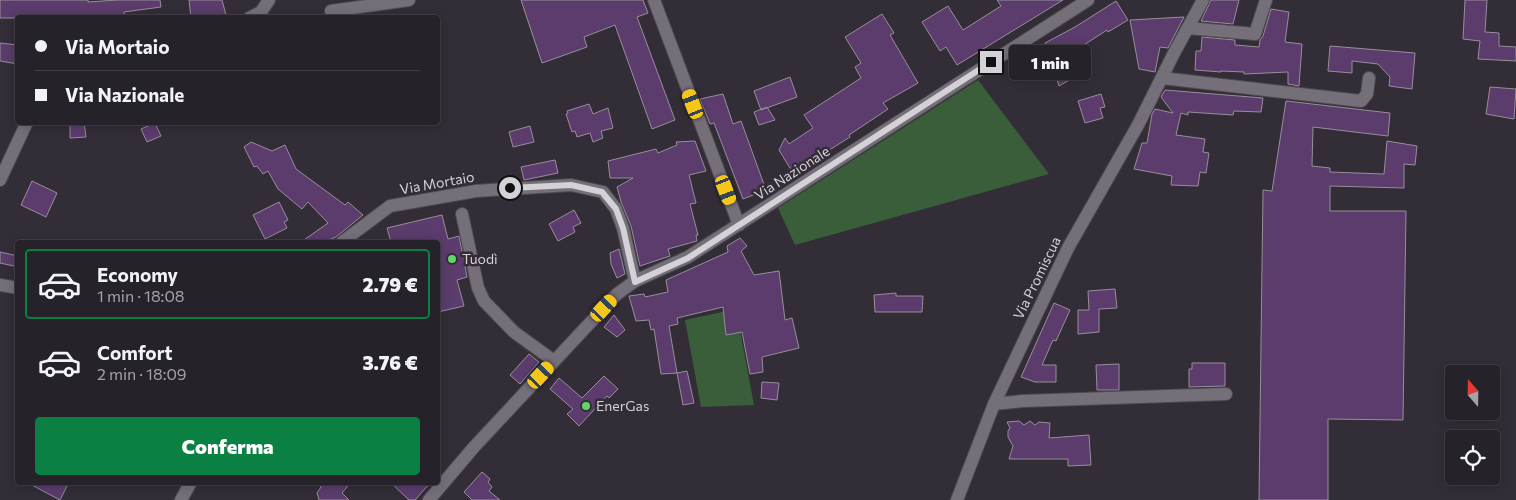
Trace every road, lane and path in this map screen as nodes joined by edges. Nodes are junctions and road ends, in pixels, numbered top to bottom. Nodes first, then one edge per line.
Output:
1 (269, 0) edge
2 (409, 0) edge
3 (654, 0) edge
4 (1088, 0) edge
5 (1203, 0) edge
6 (1266, 0) edge
7 (331, 11) dead end
8 (255, 15) edge
9 (1188, 28) junction
10 (1162, 78) junction
11 (1369, 78) dead end
12 (26, 125) edge
13 (0, 180) edge
14 (462, 214) dead end
15 (739, 225) junction
16 (345, 240) edge
17 (635, 282) junction
18 (0, 285) edge
19 (15, 288) edge
20 (554, 361) junction
21 (1226, 394) dead end
22 (994, 404) junction
23 (189, 485) edge
24 (181, 500) edge
25 (429, 500) edge
26 (957, 500) edge

1 - 8 street
2 - 7 street
3 - 15 street
4 - 15 street, Via Nazionale
5 - 9 street, Via Promiscua
6 - 9 street
9 - 10 street, Via Promiscua
10 - 11 street
10 - 22 street, Via Promiscua
12 - 13 street
14 - 20 street
15 - 17 street, Via Nazionale
16 - 17 street, Via Mortaio
17 - 20 street, Via Nazionale
18 - 19 street
20 - 25 street, Via Nazionale
21 - 22 street
22 - 26 street, Via Promiscua
23 - 24 street

